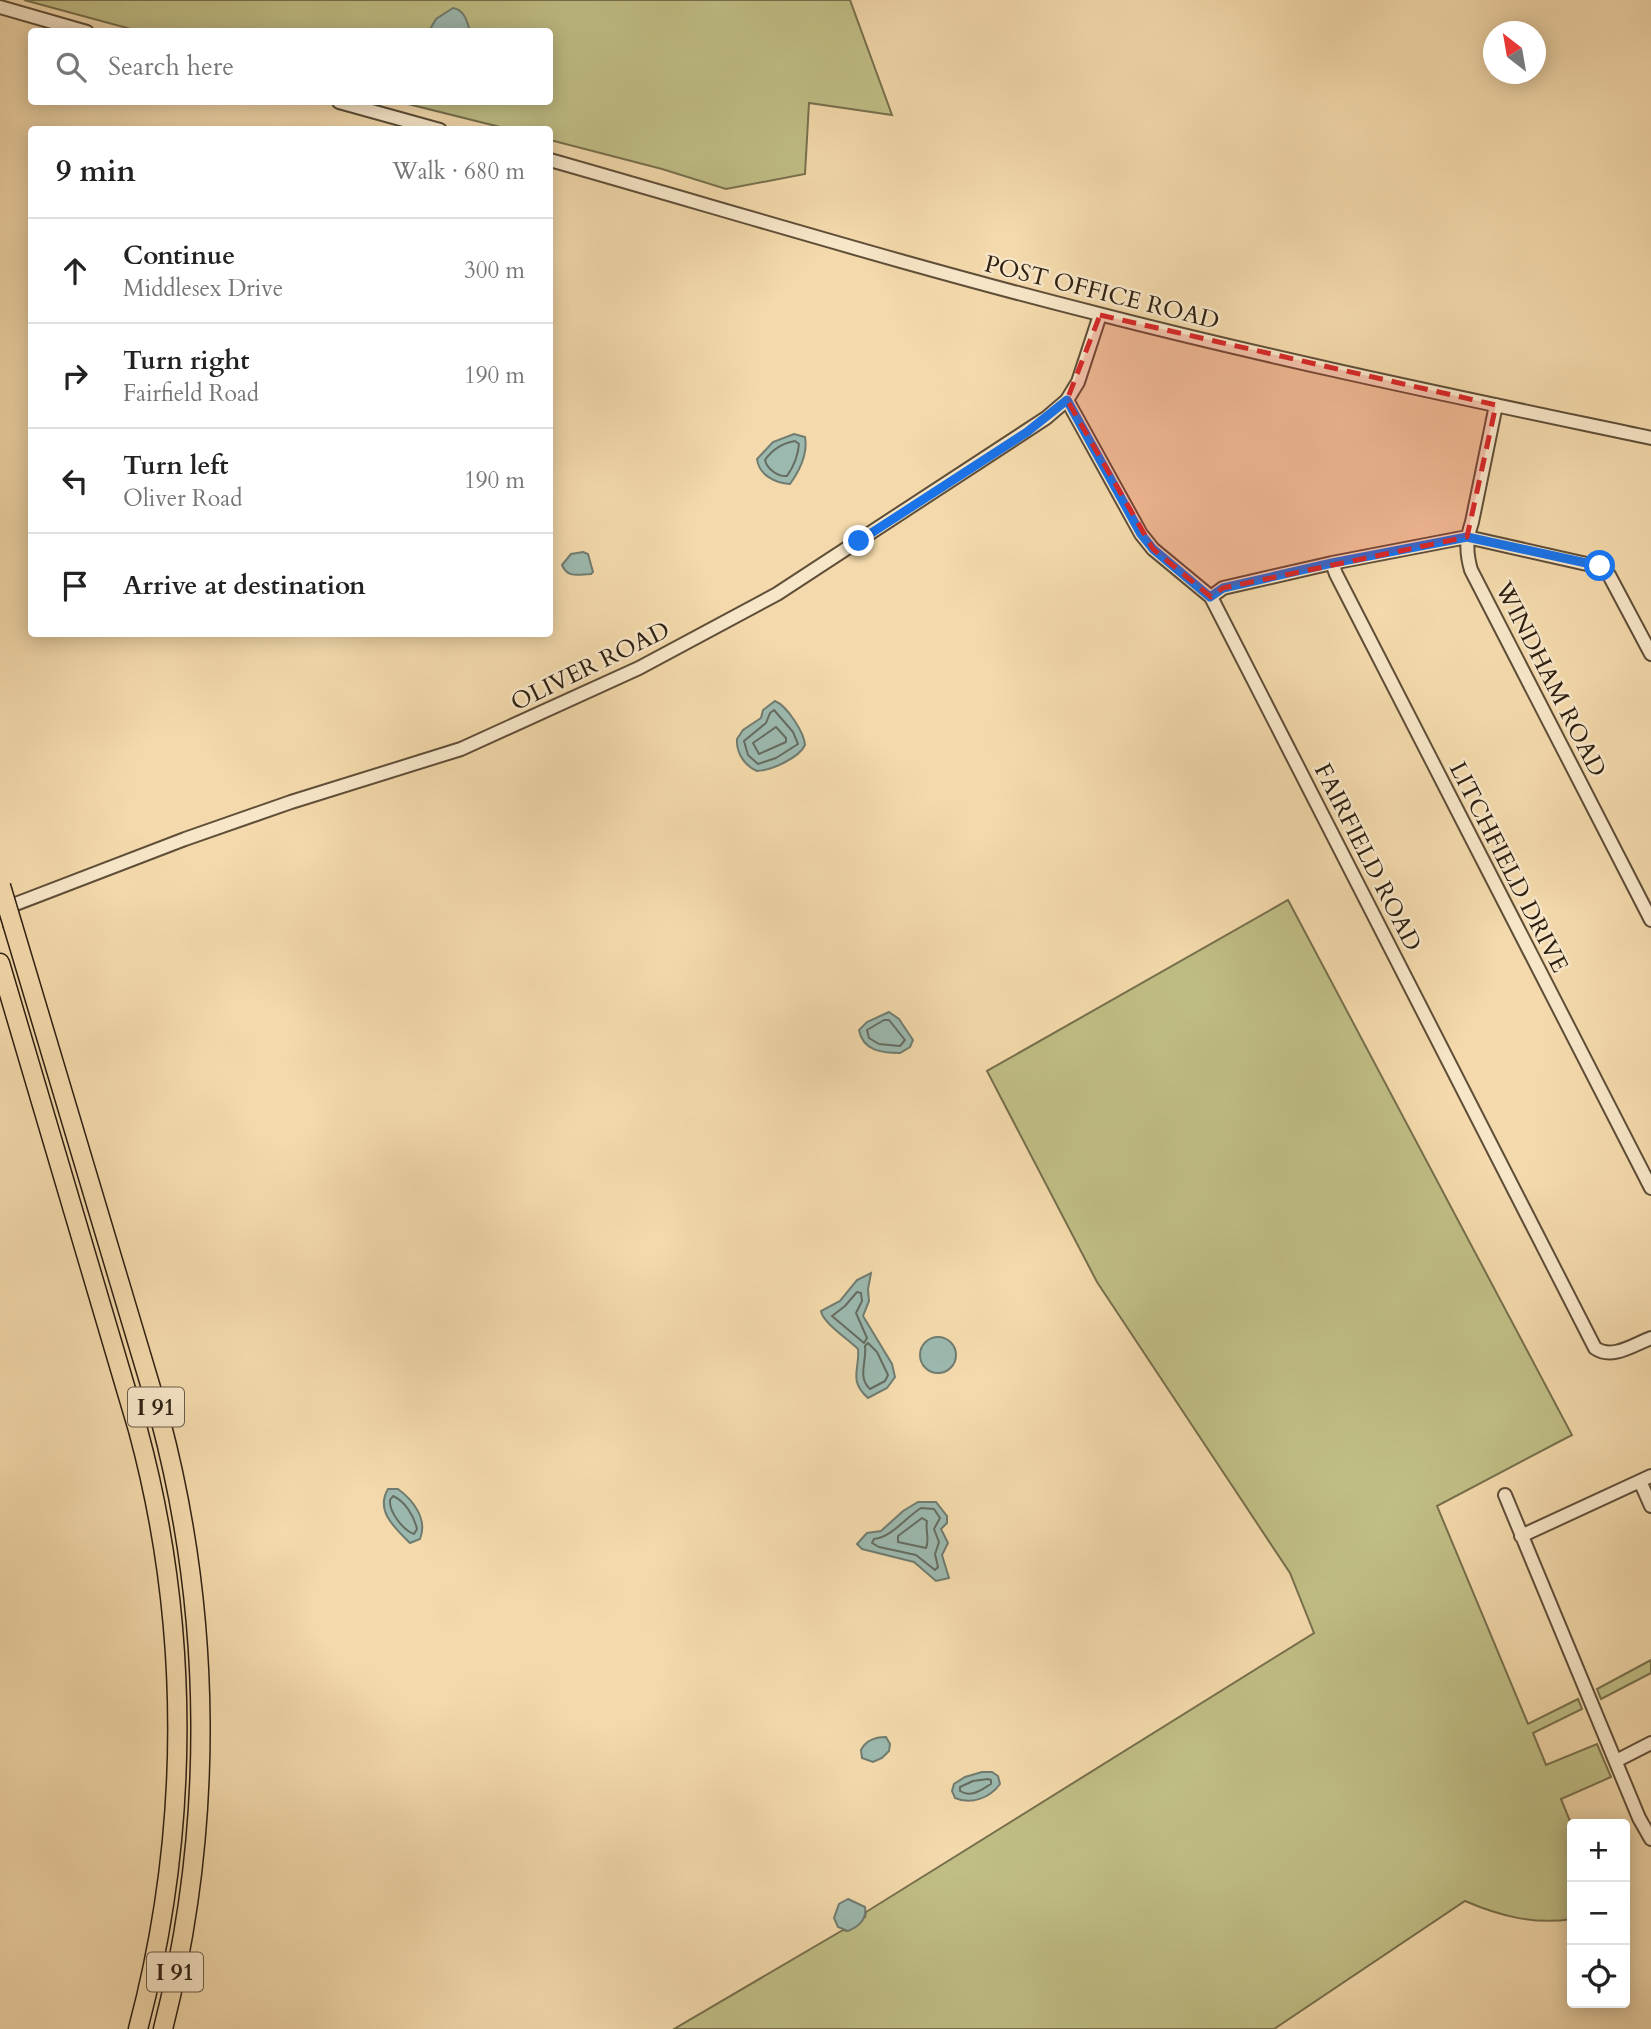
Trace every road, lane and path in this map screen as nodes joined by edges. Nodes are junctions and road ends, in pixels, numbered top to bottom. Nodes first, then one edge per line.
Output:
1 (0, 7) edge
2 (73, 28) edge
3 (350, 105) edge
4 (425, 126) edge
5 (553, 161) edge
6 (1100, 315) junction
7 (1067, 400) junction
8 (1496, 405) junction
9 (1651, 438) edge
10 (1467, 537) junction
11 (1332, 563) junction
12 (1210, 597) junction
13 (1651, 654) edge
14 (1, 883) edge
15 (0, 910) edge
16 (1651, 920) edge
17 (0, 963) edge
18 (1651, 1188) edge
19 (1651, 1338) edge
20 (1645, 1478) edge
21 (1505, 1495) dead end
22 (1651, 1506) edge
23 (1521, 1536) junction
24 (1651, 1743) edge
25 (1616, 1761) junction
26 (1651, 1839) edge
27 (138, 2029) edge
28 (163, 2029) edge

1 - 2 street
3 - 4 street
5 - 6 street, POST OFFICE ROAD
6 - 7 street, OLIVER ROAD
6 - 8 street, POST OFFICE ROAD
7 - 12 street, FAIRFIELD ROAD
7 - 15 street, OLIVER ROAD
8 - 9 street, POST OFFICE ROAD
8 - 10 street, WINDHAM ROAD
10 - 11 street
10 - 13 street
10 - 16 street, WINDHAM ROAD
11 - 12 street
11 - 18 street, LITCHFIELD DRIVE
12 - 19 street, FAIRFIELD ROAD
14 - 28 highway, I 91, bridge
17 - 27 highway, I 91
20 - 22 street
20 - 23 street
21 - 23 street
23 - 25 street
24 - 25 street
25 - 26 street

